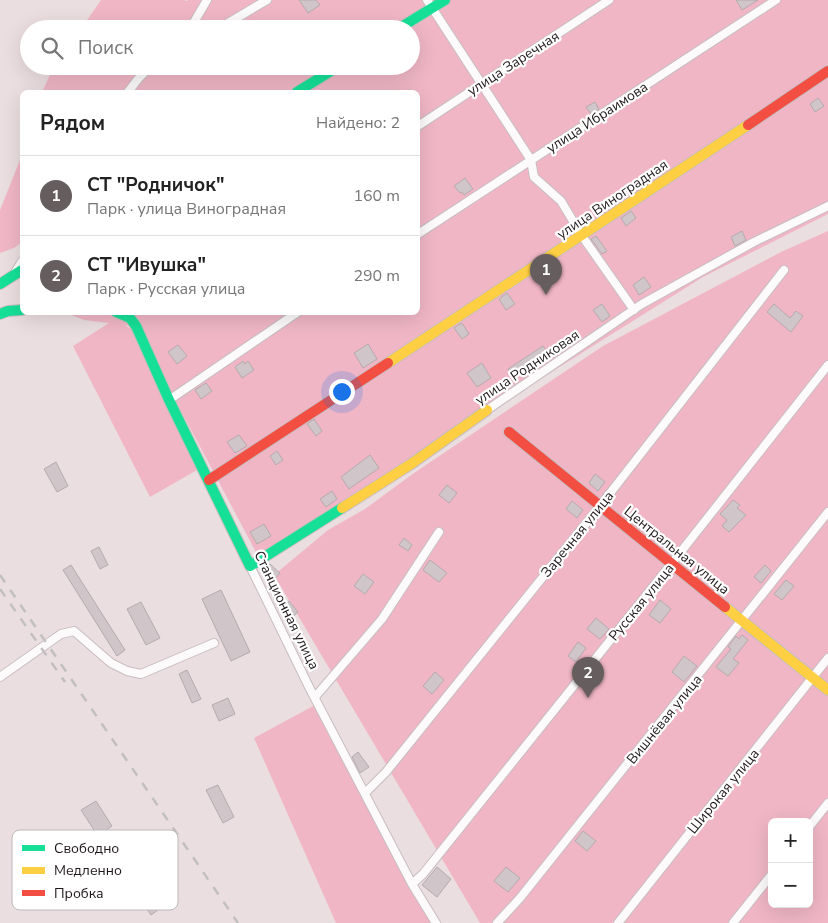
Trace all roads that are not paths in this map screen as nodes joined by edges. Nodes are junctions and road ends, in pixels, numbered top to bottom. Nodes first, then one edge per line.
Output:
1 (208, 0) edge
2 (267, 0) edge
3 (445, 0) edge
4 (609, 0) edge
5 (776, 0) edge
6 (429, 4) edge
7 (196, 20) edge
8 (233, 20) edge
9 (409, 20) edge
10 (828, 71) edge
11 (142, 75) edge
12 (324, 75) edge
13 (481, 84) junction
14 (130, 90) edge
15 (300, 90) edge
16 (420, 125) edge
17 (531, 160) junction
18 (828, 206) edge
19 (420, 233) edge
20 (582, 236) junction
21 (784, 270) dead end
22 (18, 272) edge
23 (1, 282) edge
24 (20, 310) edge
25 (634, 310) junction
26 (0, 314) edge
27 (134, 315) edge
28 (294, 315) edge
29 (828, 365) edge
30 (169, 400) junction
31 (486, 410) joint
32 (509, 432) dead end
33 (209, 480) junction
34 (600, 506) junction
35 (828, 512) edge
36 (439, 532) dead end
37 (672, 563) junction
38 (250, 566) junction
39 (742, 621) junction
40 (214, 643) dead end
41 (828, 658) edge
42 (0, 677) edge
43 (813, 678) junction
44 (828, 690) edge
45 (315, 697) junction
46 (365, 793) junction
47 (828, 803) edge
48 (813, 822) edge
49 (768, 879) edge
50 (412, 884) junction
51 (436, 923) edge
52 (497, 923) edge
53 (618, 923) edge
54 (733, 923) edge

1 - 7 street
2 - 8 street
3 - 6 street
4 - 13 street, улица Заречная
5 - 17 street, улица Ибраимова
6 - 9 street
6 - 13 street
10 - 20 street, улица Виноградная
11 - 14 street
12 - 15 street
13 - 16 street, улица Заречная
13 - 17 street
17 - 19 street, улица Ибраимова
17 - 20 street
18 - 25 street, улица Родниковая
20 - 25 street
20 - 33 street, улица Виноградная
21 - 34 street, Заречная улица
22 - 23 street
24 - 26 street
25 - 31 street, улица Родниковая
27 - 30 street, Станционная улица
28 - 30 street
29 - 37 street, Русская улица
30 - 33 street, Станционная улица
31 - 38 street, улица Родниковая
32 - 34 street, Центральная улица
33 - 38 street, Станционная улица
34 - 37 street, Центральная улица
34 - 46 street, Заречная улица
35 - 39 street, Вишнёвая улица
36 - 45 street
37 - 39 street, Центральная улица
37 - 50 street, Русская улица
38 - 45 street, Станционная улица
39 - 43 street, Центральная улица
39 - 52 street, Вишнёвая улица
40 - 42 street
41 - 43 street, Широкая улица
43 - 44 street, Центральная улица
43 - 53 street, Широкая улица
45 - 46 street, Станционная улица
46 - 50 street, Станционная улица
47 - 48 street
49 - 54 street
50 - 51 street, Станционная улица

